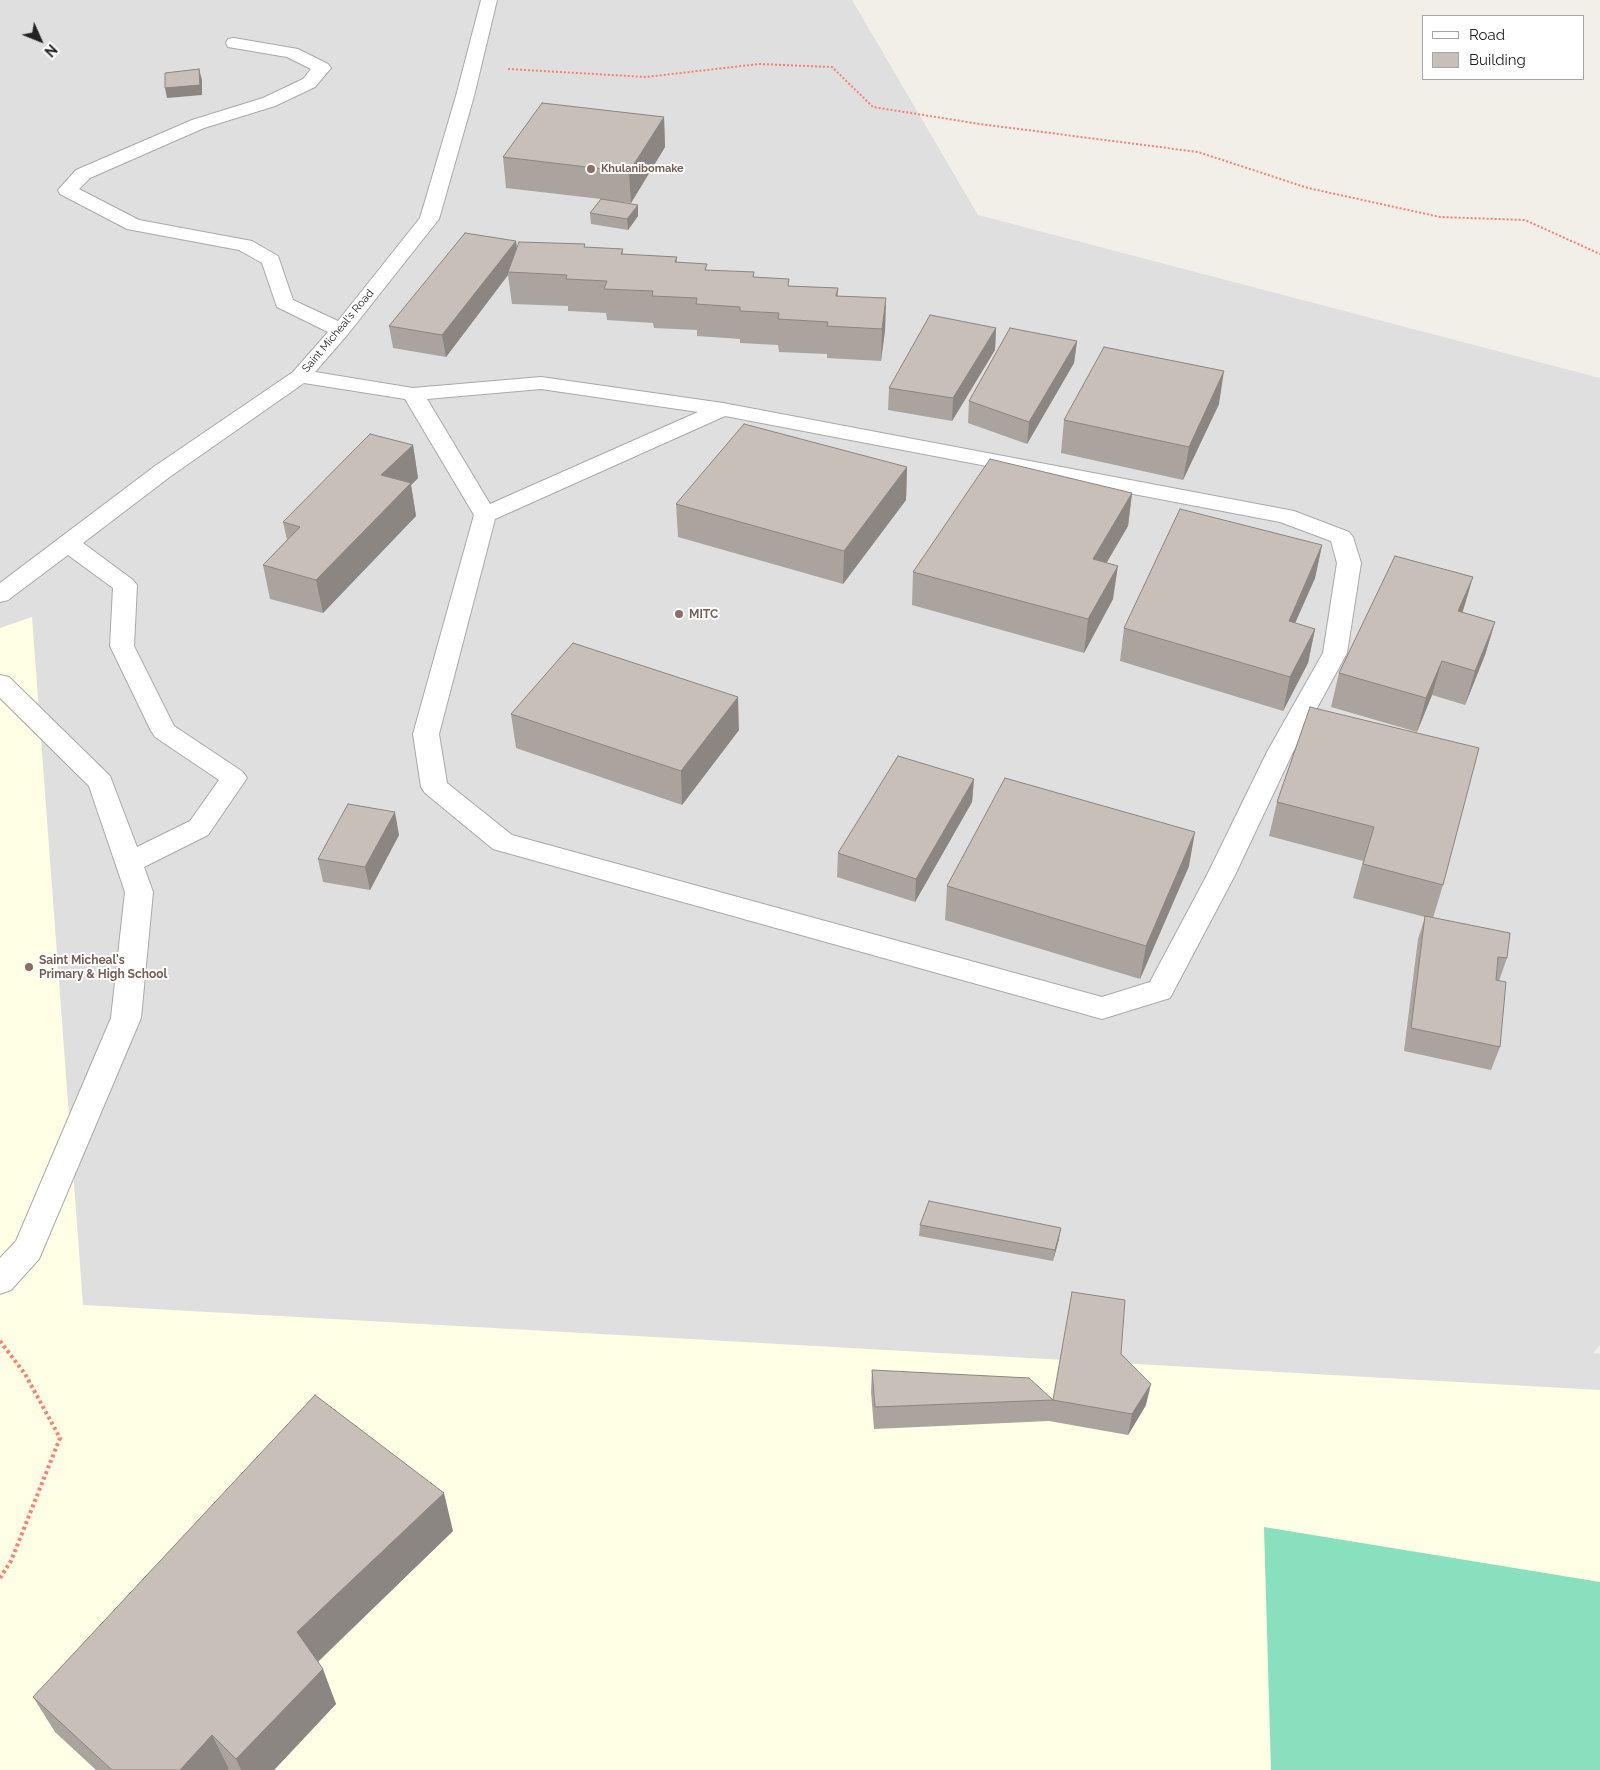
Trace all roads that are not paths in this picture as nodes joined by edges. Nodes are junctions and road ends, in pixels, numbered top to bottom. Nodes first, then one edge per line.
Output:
1 (489, 0) edge
2 (234, 43) dead end
3 (341, 330) junction
4 (300, 376) junction
5 (413, 394) junction
6 (723, 409) junction
7 (485, 515) junction
8 (68, 544) junction
9 (0, 596) edge
10 (0, 683) edge
11 (129, 863) junction
12 (0, 1280) edge

1 - 3 street, Saint Micheal's Road
2 - 3 street
3 - 4 street, Saint Micheal's Road
4 - 5 street
4 - 8 street, Saint Micheal's Road
5 - 6 street
5 - 7 street
6 - 7 street
6 - 7 street
8 - 9 street, Saint Micheal's Road
8 - 11 street
10 - 11 street
11 - 12 street

